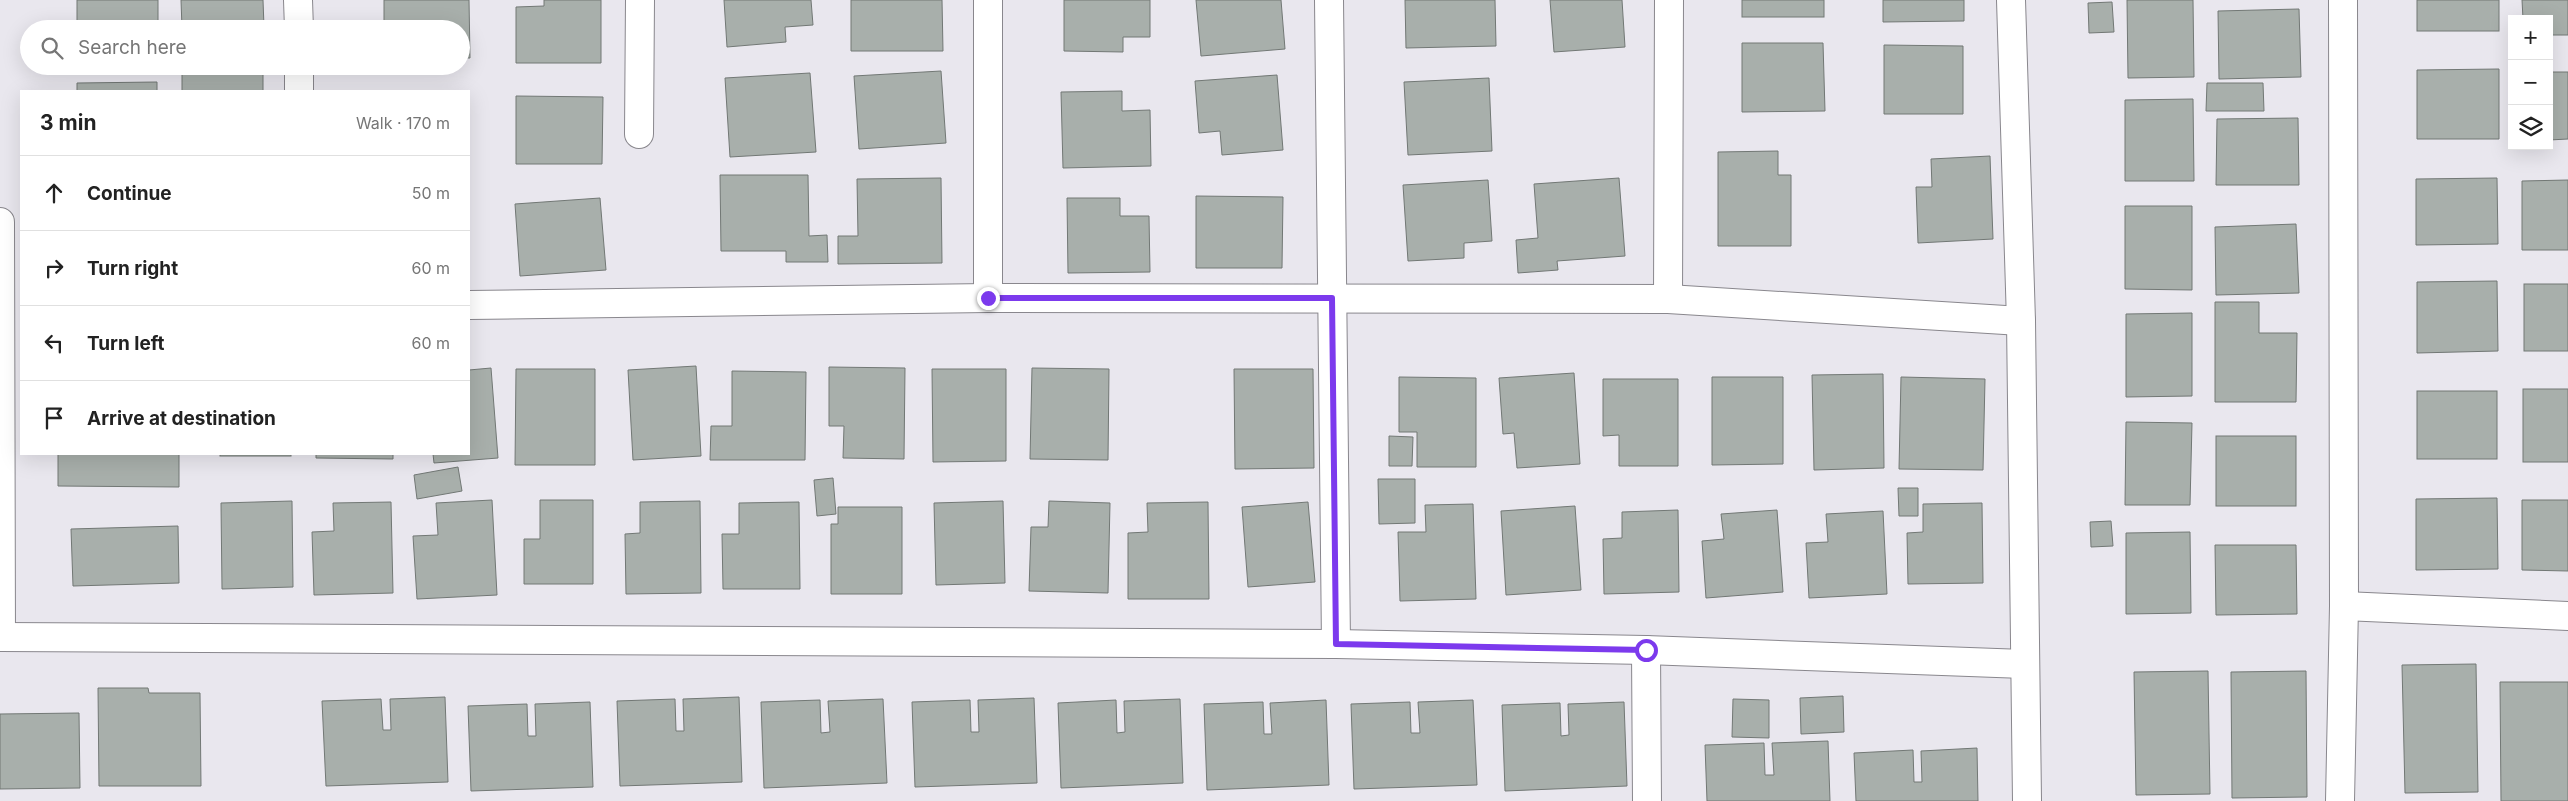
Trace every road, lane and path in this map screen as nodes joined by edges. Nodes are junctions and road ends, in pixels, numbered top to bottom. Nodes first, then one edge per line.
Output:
1 (298, 0) edge
2 (640, 0) edge
3 (988, 0) edge
4 (1329, 0) edge
5 (1669, 0) edge
6 (2011, 0) edge
7 (2344, 0) edge
8 (299, 20) edge
9 (299, 75) edge
10 (299, 90) edge
11 (639, 134) dead end
12 (0, 222) edge
13 (988, 298) junction
14 (1332, 298) junction
15 (1668, 299) junction
16 (470, 305) edge
17 (2021, 321) junction
18 (2344, 606) junction
19 (2568, 616) edge
20 (1, 637) edge
21 (1336, 644) junction
22 (1646, 650) junction
23 (2024, 664) junction
24 (1647, 801) edge
25 (2027, 801) edge
26 (2340, 801) edge

1 - 8 street
2 - 11 street
3 - 13 street
4 - 14 street
5 - 15 street
6 - 17 street
7 - 18 street
9 - 10 street
12 - 20 street
13 - 14 street
13 - 16 street
14 - 15 street
14 - 21 street
15 - 17 street
17 - 23 street
18 - 19 street
18 - 26 street
20 - 21 street
21 - 22 street
22 - 23 street
22 - 24 street
23 - 25 street

